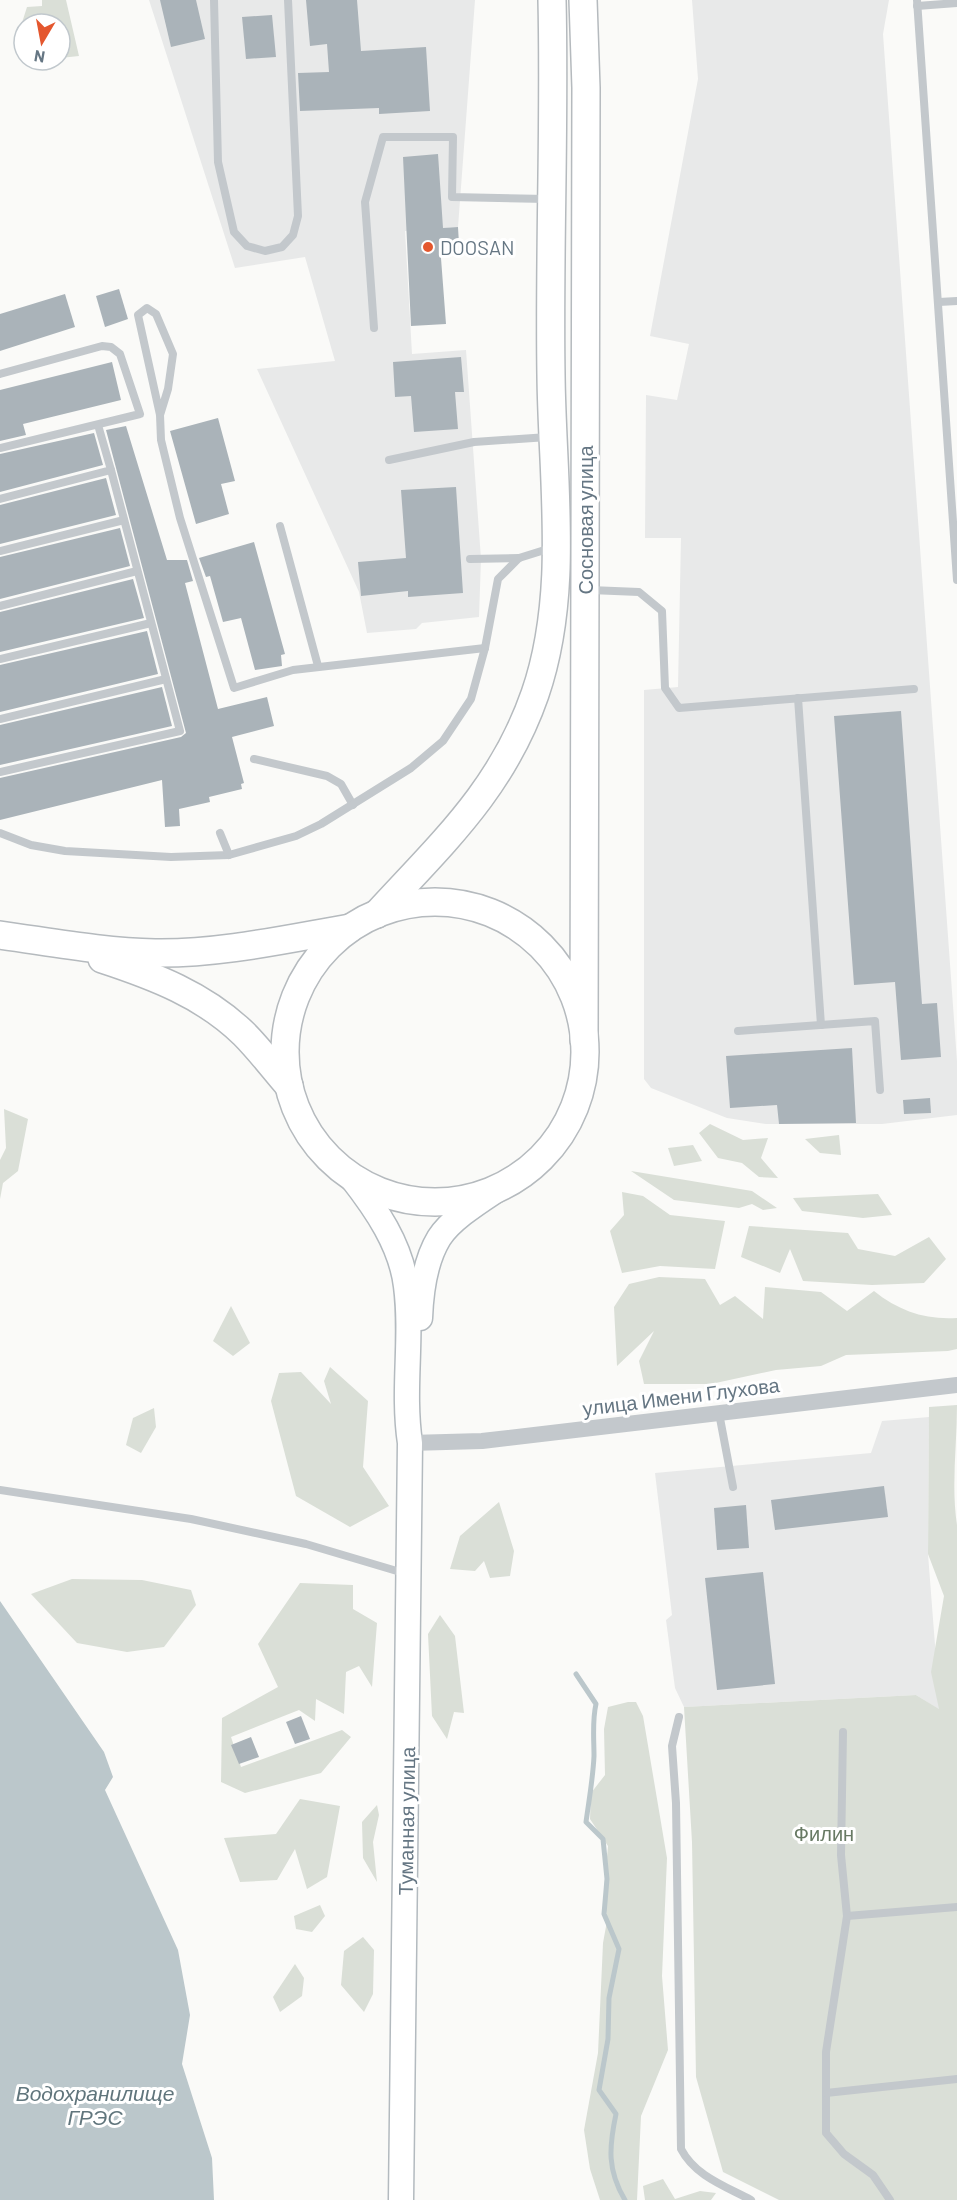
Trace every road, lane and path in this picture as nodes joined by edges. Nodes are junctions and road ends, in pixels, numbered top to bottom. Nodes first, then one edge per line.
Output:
1 (214, 0) edge
2 (288, 0) edge
3 (552, 0) edge
4 (583, 0) edge
5 (917, 3) edge
6 (957, 3) edge
7 (551, 199) junction
8 (957, 301) edge
9 (939, 302) junction
10 (374, 328) dead end
11 (0, 374) edge
12 (160, 415) junction
13 (98, 425) junction
14 (552, 437) junction
15 (0, 448) edge
16 (389, 460) dead end
17 (953, 461) edge
18 (111, 470) junction
19 (0, 499) edge
20 (124, 520) junction
21 (280, 526) dead end
22 (555, 548) junction
23 (0, 551) edge
24 (519, 558) junction
25 (470, 559) dead end
26 (137, 571) junction
27 (957, 580) edge
28 (586, 589) junction
29 (0, 606) edge
30 (151, 623) junction
31 (485, 648) junction
32 (0, 659) edge
33 (318, 666) junction
34 (166, 680) junction
35 (914, 689) dead end
36 (798, 698) junction
37 (0, 719) edge
38 (254, 759) dead end
39 (0, 772) edge
40 (353, 805) junction
41 (0, 833) edge
42 (220, 833) dead end
43 (229, 855) junction
44 (377, 914) junction
45 (352, 927) junction
46 (0, 935) edge
47 (53, 942) junction
48 (821, 1025) junction
49 (738, 1031) dead end
50 (584, 1040) junction
51 (289, 1086) junction
52 (880, 1090) dead end
53 (351, 1177) junction
54 (507, 1183) junction
55 (957, 1385) edge
56 (719, 1413) junction
57 (410, 1443) junction
58 (733, 1487) dead end
59 (0, 1490) edge
60 (408, 1574) junction
61 (679, 1717) dead end
62 (843, 1732) dead end
63 (957, 1907) edge
64 (847, 1916) junction
65 (957, 2079) edge
66 (826, 2093) junction
67 (401, 2200) edge
68 (751, 2200) edge
69 (890, 2200) edge

1 - 2 lane
3 - 7 main road, Сосновая улица
4 - 28 main road, Сосновая улица
5 - 6 lane
5 - 9 lane
7 - 10 lane
7 - 14 main road, Сосновая улица
8 - 9 lane
9 - 17 lane
11 - 13 lane
12 - 12 lane
12 - 33 lane
13 - 15 lane
13 - 18 lane
14 - 16 lane
14 - 22 main road, Сосновая улица
17 - 27 lane
18 - 19 lane
18 - 20 lane
20 - 23 lane
20 - 26 lane
21 - 33 lane
22 - 24 lane
22 - 44 main road, Сосновая улица
24 - 25 lane
24 - 31 lane
26 - 29 lane
26 - 30 lane
28 - 36 lane
28 - 50 main road, Сосновая улица
30 - 32 lane
30 - 34 lane
31 - 33 lane
31 - 40 lane
34 - 37 lane
34 - 39 lane
35 - 36 lane
36 - 48 lane
38 - 40 lane
40 - 43 lane
41 - 43 lane
42 - 43 lane
44 - 45 main road
44 - 50 main road
45 - 47 main road
45 - 51 main road
46 - 47 main road
47 - 51 main road
48 - 49 lane
48 - 52 lane
50 - 54 main road
51 - 53 main road
53 - 54 main road
53 - 57 street, Туманная улица
54 - 57 street, Туманная улица
55 - 56 street, улица Имени Глухова
56 - 57 street, улица Имени Глухова
56 - 58 lane
57 - 60 street, Туманная улица
59 - 60 lane
60 - 67 street, Туманная улица
61 - 68 lane
62 - 64 lane
63 - 64 lane
64 - 66 lane
65 - 66 lane
66 - 69 lane

